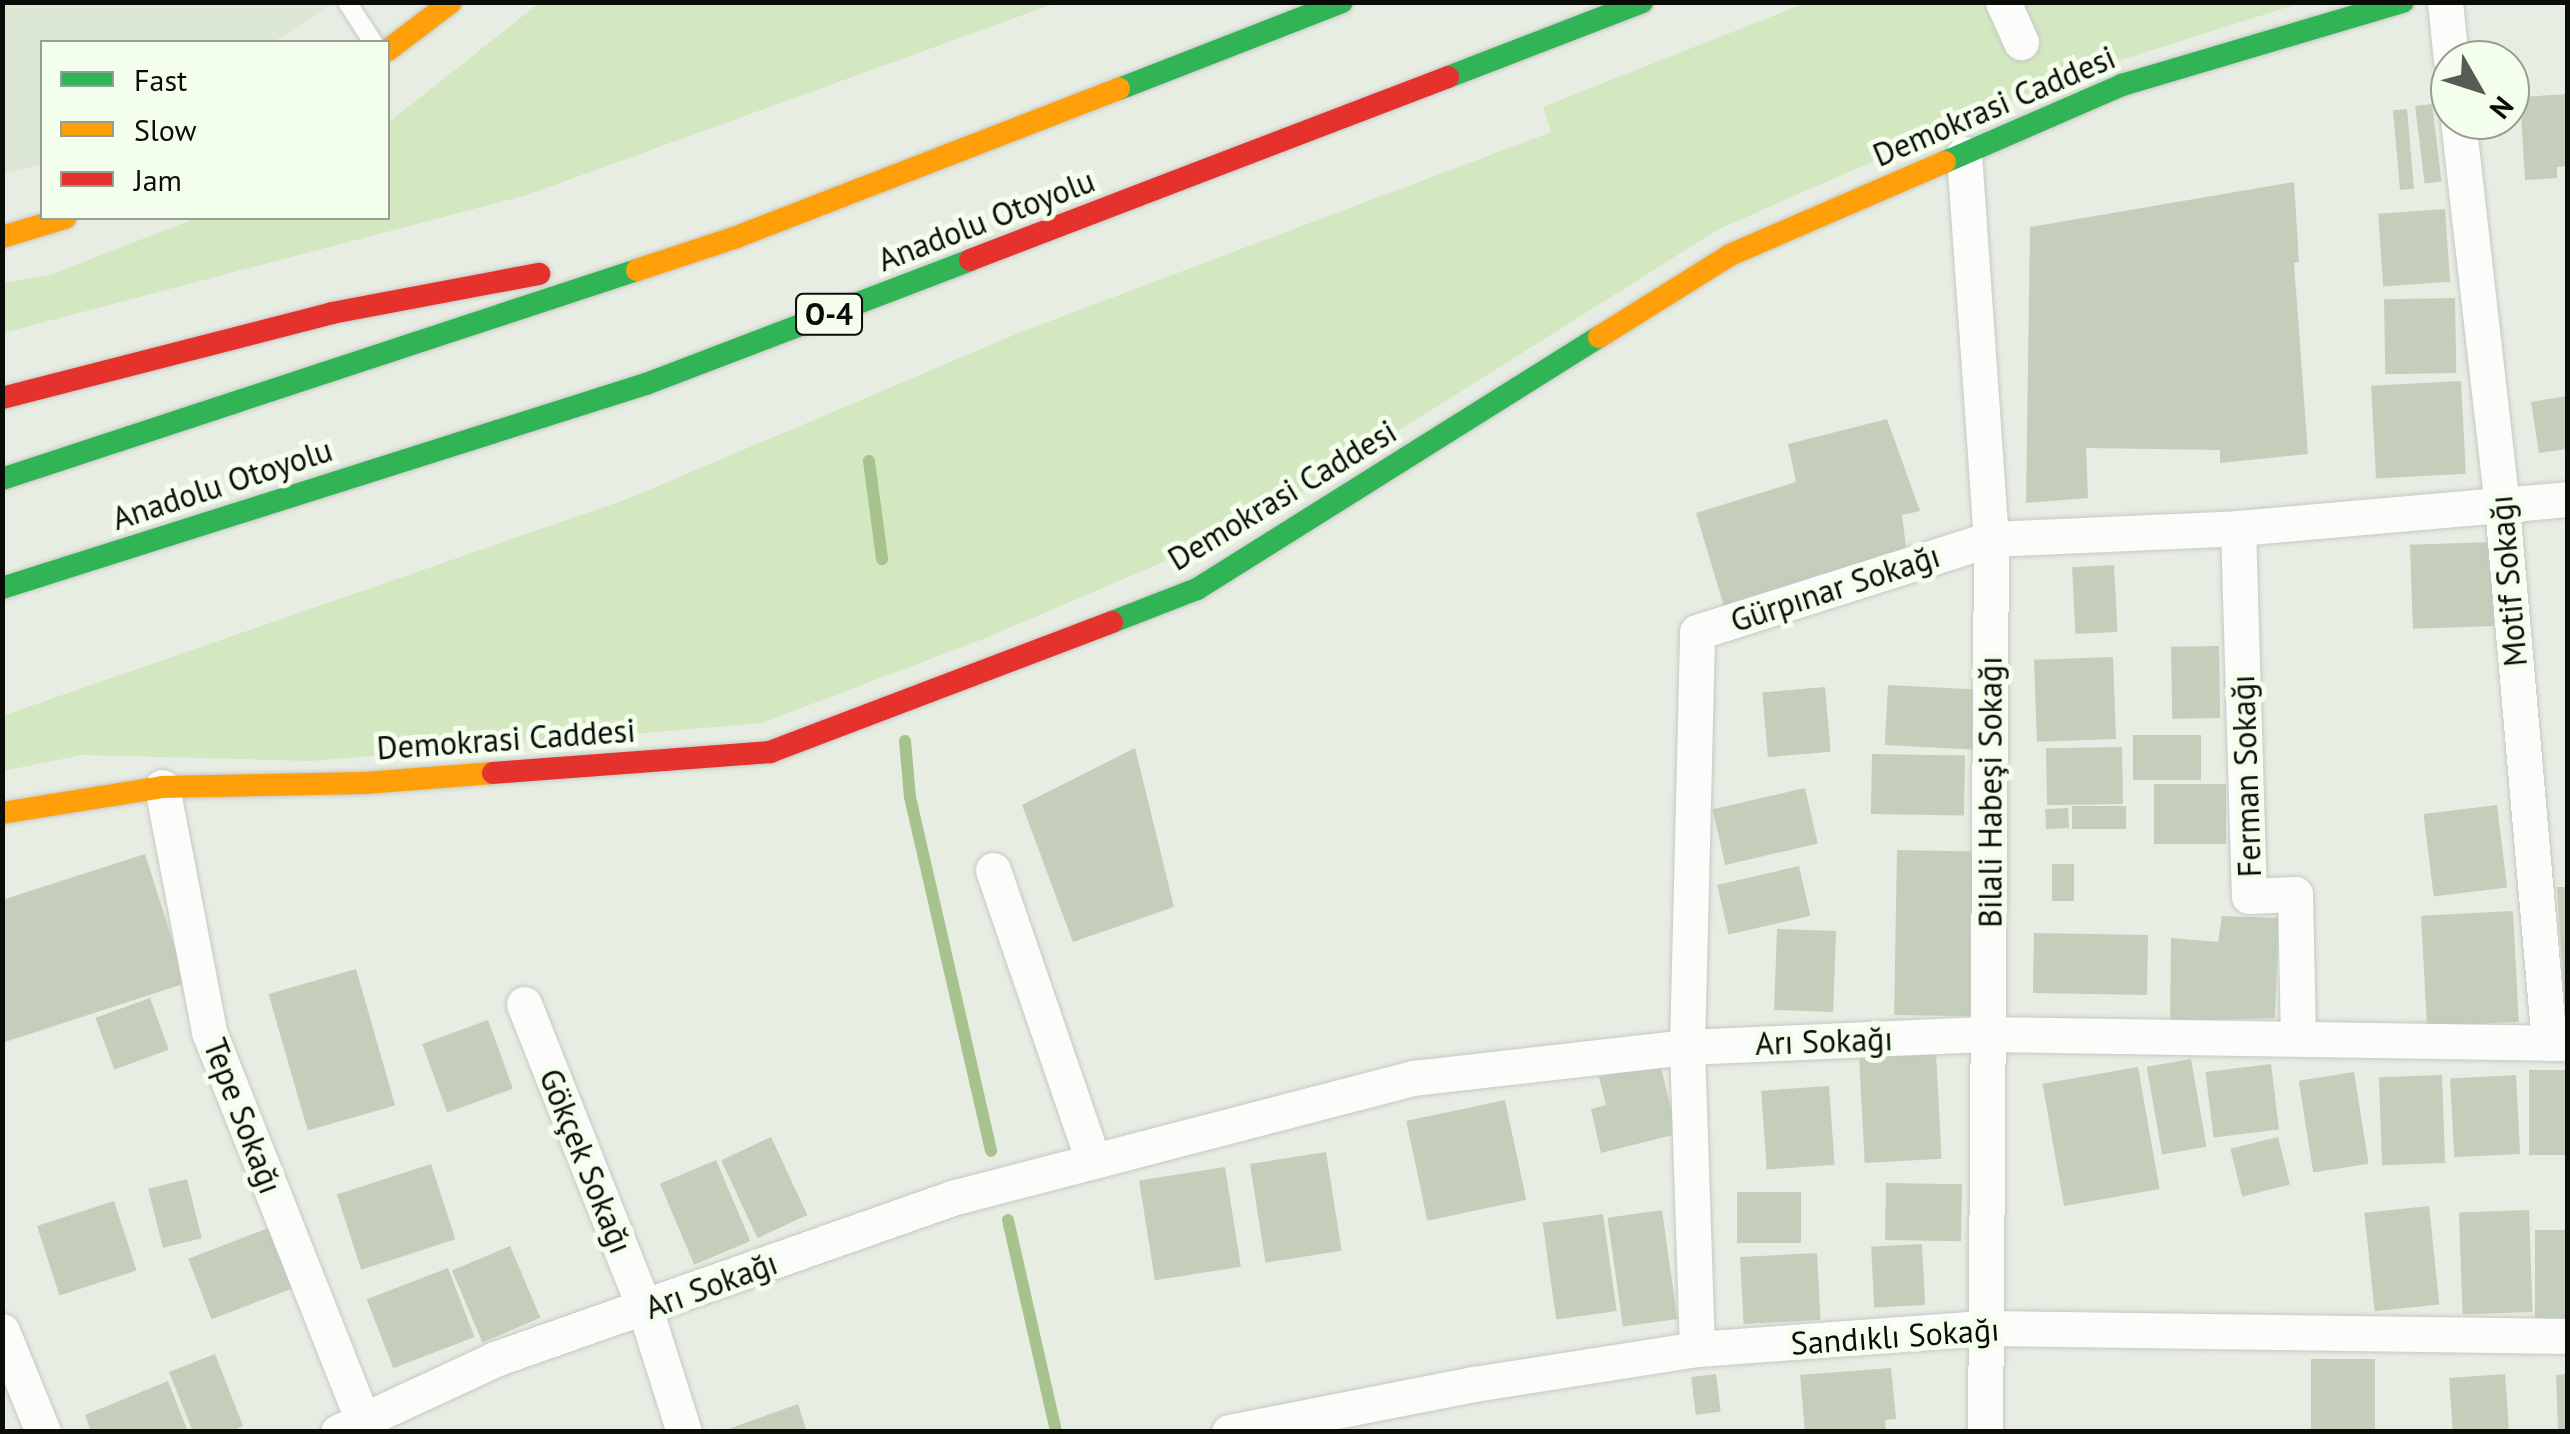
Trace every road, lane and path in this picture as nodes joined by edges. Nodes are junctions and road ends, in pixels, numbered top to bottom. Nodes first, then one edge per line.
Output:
1 (347, 2) edge
2 (450, 2) edge
3 (1342, 2) edge
4 (1642, 2) edge
5 (2003, 2) edge
6 (2403, 2) edge
7 (2445, 2) edge
8 (372, 40) edge
9 (2449, 40) edge
10 (2021, 42) dead end
11 (390, 48) edge
12 (2460, 140) edge
13 (1964, 154) junction
14 (59, 220) edge
15 (2, 237) edge
16 (734, 238) junction
17 (2, 398) edge
18 (2, 479) edge
19 (2568, 499) edge
20 (2502, 507) junction
21 (2238, 528) junction
22 (1990, 538) junction
23 (2, 588) edge
24 (162, 787) junction
25 (2, 813) edge
26 (993, 870) dead end
27 (524, 1004) dead end
28 (1990, 1034) junction
29 (2298, 1037) junction
30 (2558, 1043) edge
31 (1686, 1047) junction
32 (1093, 1162) junction
33 (645, 1309) junction
34 (1986, 1328) junction
35 (2, 1331) edge
36 (2568, 1336) edge
37 (1697, 1349) junction
38 (356, 1428) edge
39 (1234, 1431) edge
40 (43, 1432) edge
41 (684, 1432) edge
42 (1985, 1432) edge

1 - 8 lane
2 - 11 main road
3 - 16 main road
4 - 23 main road, Anadolu Otoyolu / O-4
5 - 10 street
6 - 13 main road, Demokrasi Caddesi
7 - 9 street
12 - 20 street, Motif Sokağı
13 - 22 street, Bilali Habeşi Sokağı
13 - 24 main road, Demokrasi Caddesi
14 - 15 main road
16 - 17 main road
16 - 18 main road
19 - 20 street, Gürpınar Sokağı
20 - 21 street, Gürpınar Sokağı
20 - 30 street, Motif Sokağı
21 - 22 street, Gürpınar Sokağı
21 - 29 street, Ferman Sokağı
22 - 28 street, Bilali Habeşi Sokağı
22 - 31 street, Gürpınar Sokağı
24 - 25 main road, Demokrasi Caddesi
24 - 38 street, Tepe Sokağı
26 - 32 street
27 - 33 street, Gökçek Sokağı
28 - 29 street, Arı Sokağı
28 - 31 street, Arı Sokağı
28 - 34 street, Bilali Habeşi Sokağı
29 - 30 street, Arı Sokağı
31 - 32 street, Arı Sokağı
31 - 37 street, Gürpınar Sokağı
32 - 33 street, Arı Sokağı
33 - 38 street, Arı Sokağı
33 - 41 street, Gökçek Sokağı
34 - 36 street, Sandıklı Sokağı
34 - 37 street, Sandıklı Sokağı
34 - 42 street, Bilali Habeşi Sokağı
35 - 40 street
37 - 39 street, Sandıklı Sokağı

